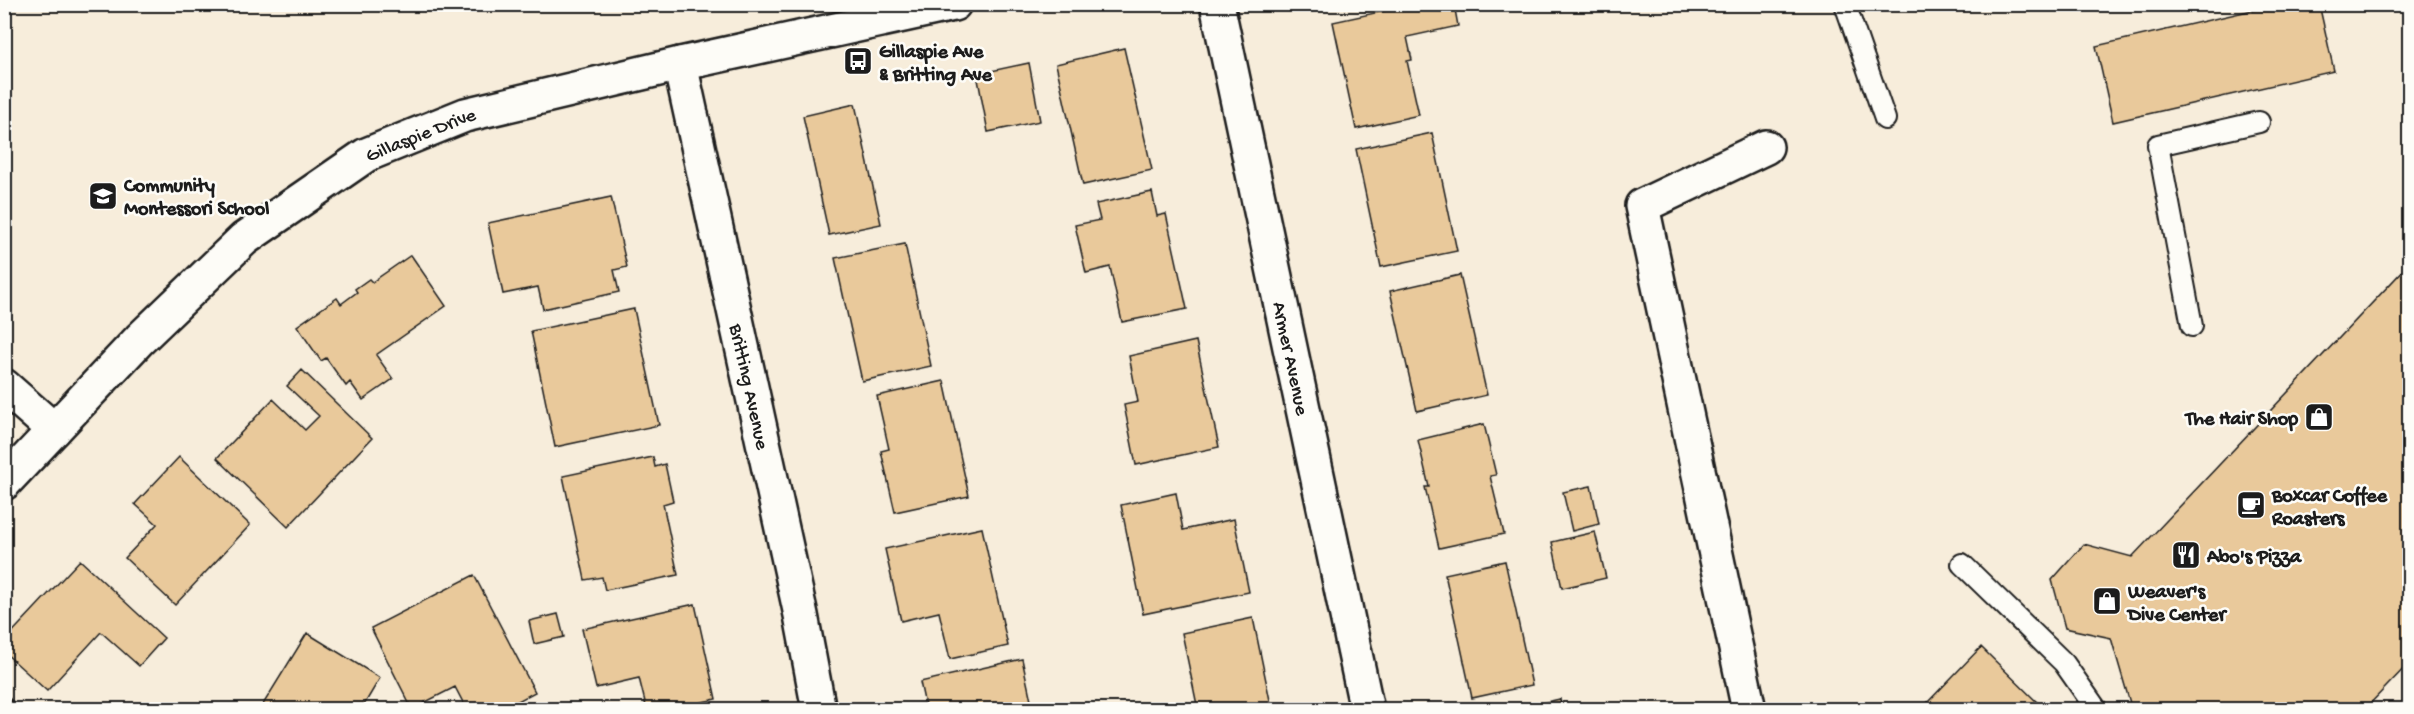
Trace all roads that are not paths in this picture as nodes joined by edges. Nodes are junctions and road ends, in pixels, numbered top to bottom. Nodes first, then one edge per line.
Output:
1 (954, 4) edge
2 (1217, 4) edge
3 (1845, 4) edge
4 (680, 64) junction
5 (1885, 119) dead end
6 (2259, 122) dead end
7 (1766, 147) dead end
8 (2192, 326) dead end
9 (4, 386) edge
10 (54, 430) junction
11 (4, 483) edge
12 (1962, 564) dead end
13 (819, 710) edge
14 (1367, 710) edge
15 (1749, 710) edge
16 (2097, 710) edge

1 - 4 street, Gillaspie Drive
2 - 14 street, Armer Avenue
3 - 5 lane
4 - 10 street, Gillaspie Drive
4 - 13 street, Britting Avenue
6 - 8 lane
7 - 15 street
9 - 10 street
10 - 11 street, Gillaspie Drive
12 - 16 lane

